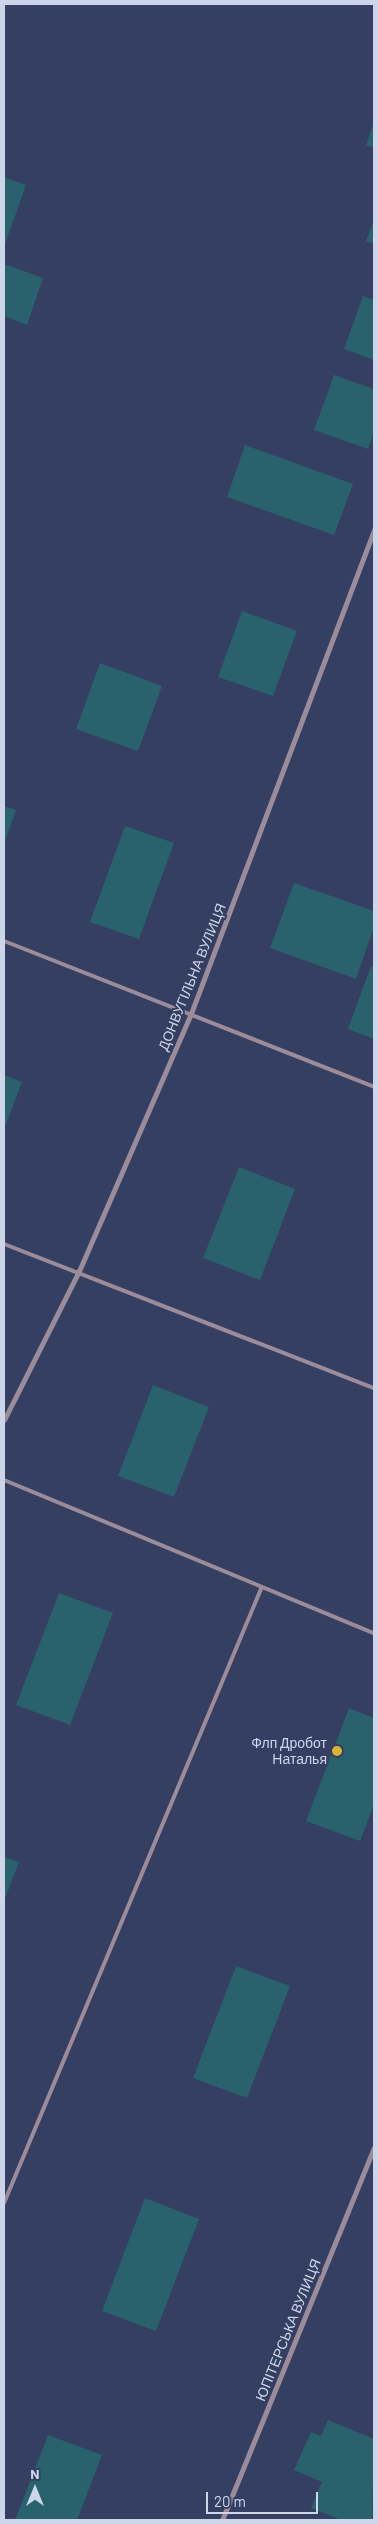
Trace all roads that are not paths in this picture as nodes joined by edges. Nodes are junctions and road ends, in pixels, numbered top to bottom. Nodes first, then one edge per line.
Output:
1 (374, 530) edge
2 (4, 941) edge
3 (190, 1016) junction
4 (374, 1087) edge
5 (4, 1244) edge
6 (79, 1272) junction
7 (374, 1388) edge
8 (4, 1420) edge
9 (4, 1480) edge
10 (261, 1588) junction
11 (374, 1633) edge
12 (374, 2148) edge
13 (4, 2203) edge
14 (222, 2520) edge

1 - 3 street, ДОНВУГІЛЬНА ВУЛИЦЯ
2 - 3 lane
3 - 4 lane
3 - 6 street, ДОНВУГІЛЬНА ВУЛИЦЯ
5 - 6 lane
6 - 7 lane
6 - 8 street, ДОНВУГІЛЬНА ВУЛИЦЯ
9 - 10 lane
10 - 11 lane
10 - 13 lane
12 - 14 street, ЮПІТЕРСЬКА ВУЛИЦЯ

